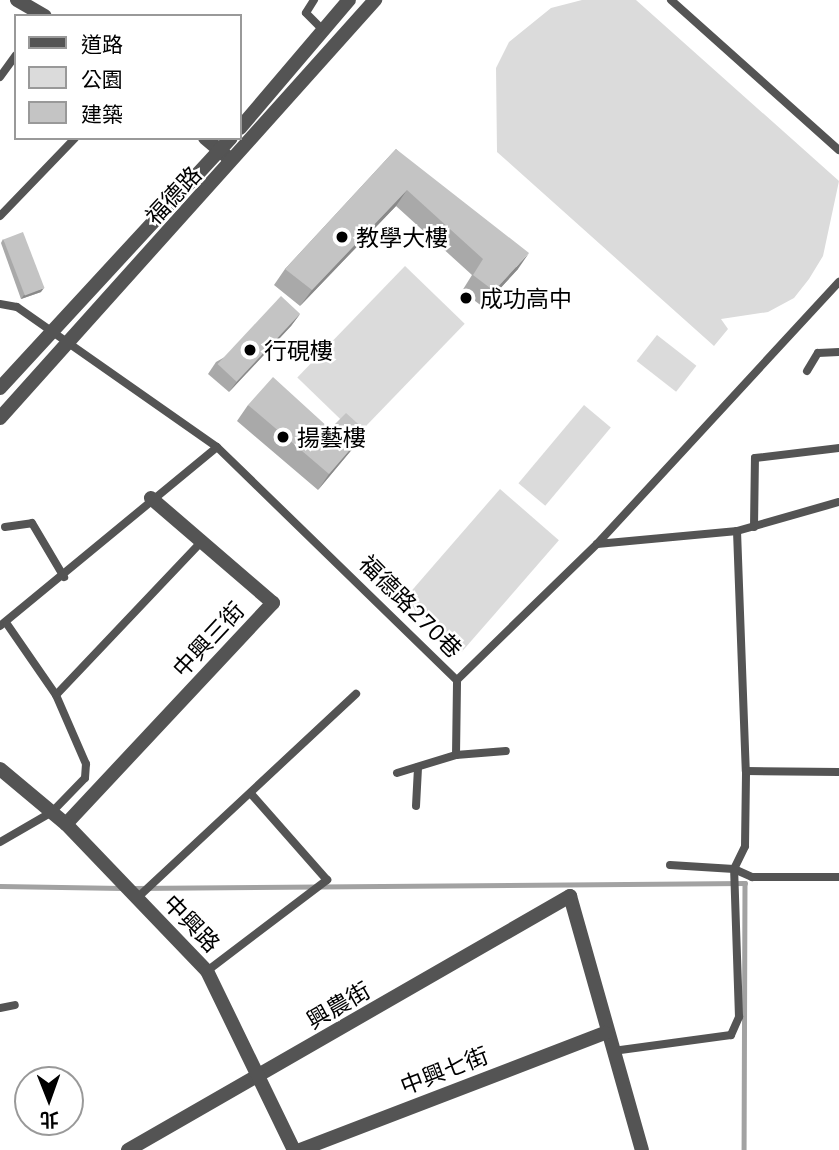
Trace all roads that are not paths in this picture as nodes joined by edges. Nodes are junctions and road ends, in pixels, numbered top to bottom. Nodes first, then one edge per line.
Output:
1 (17, 0) edge
2 (314, 0) edge
3 (349, 0) edge
4 (375, 0) edge
5 (671, 0) edge
6 (42, 14) edge
7 (323, 30) junction
8 (14, 58) edge
9 (0, 77) edge
10 (242, 126) edge
11 (73, 140) edge
12 (207, 140) edge
13 (229, 140) edge
14 (839, 150) edge
15 (220, 151) junction
16 (234, 162) junction
17 (0, 216) edge
18 (839, 282) edge
19 (0, 304) edge
20 (50, 332) junction
21 (67, 343) junction
22 (839, 352) edge
23 (807, 371) dead end
24 (0, 388) edge
25 (0, 418) edge
26 (218, 447) junction
27 (839, 448) edge
28 (151, 498) junction
29 (839, 502) edge
30 (5, 527) dead end
31 (754, 527) junction
32 (737, 531) junction
33 (203, 540) junction
34 (597, 544) junction
35 (64, 577) junction
36 (4, 625) edge
37 (457, 680) junction
38 (356, 694) dead end
39 (56, 695) junction
40 (506, 751) dead end
41 (456, 755) junction
42 (418, 767) junction
43 (0, 769) edge
44 (746, 771) junction
45 (839, 772) edge
46 (397, 773) dead end
47 (252, 795) junction
48 (416, 806) dead end
49 (51, 812) junction
50 (66, 824) junction
51 (0, 842) edge
52 (670, 865) dead end
53 (734, 869) junction
54 (839, 877) edge
55 (136, 899) junction
56 (207, 971) junction
57 (15, 1005) dead end
58 (0, 1008) edge
59 (605, 1033) junction
60 (610, 1052) junction
61 (260, 1078) junction
62 (128, 1150) edge
63 (294, 1150) edge
64 (300, 1150) edge
65 (642, 1150) edge

1 - 6 street
2 - 7 lane
3 - 7 street
4 - 16 street, 福德路
5 - 14 lane
7 - 10 street
8 - 9 lane
11 - 17 lane
12 - 15 street
13 - 15 street, 福德路
15 - 16 street
15 - 20 street, 福德路
16 - 21 street, 福德路
18 - 34 lane, 福德路270巷
19 - 20 lane, 福德路270巷
20 - 21 lane, 福德路270巷
20 - 24 street, 福德路
21 - 25 street, 福德路
21 - 26 lane, 福德路270巷
22 - 23 lane
26 - 28 lane
26 - 37 lane, 福德路270巷
27 - 31 lane
28 - 33 street, 中興三街
28 - 35 lane
29 - 31 lane
30 - 35 lane
31 - 32 lane
32 - 34 lane
32 - 44 lane
33 - 39 lane
33 - 50 street, 中興三街
34 - 37 lane, 福德路270巷
35 - 36 lane
36 - 39 lane
37 - 41 lane
38 - 47 lane
39 - 49 lane
40 - 41 lane
41 - 42 lane
42 - 46 lane
42 - 48 lane
43 - 49 street, 中興路
44 - 45 lane
44 - 53 lane
47 - 55 lane
47 - 56 lane
49 - 50 street, 中興路
49 - 51 lane
50 - 55 street, 中興路
52 - 53 lane
53 - 54 lane
53 - 60 lane
55 - 56 street, 中興路
56 - 61 street, 中興路
57 - 58 lane
59 - 60 street
59 - 61 street, 興農街
59 - 64 street, 中興七街
60 - 65 street
61 - 62 street, 興農街
61 - 63 street, 中興路

